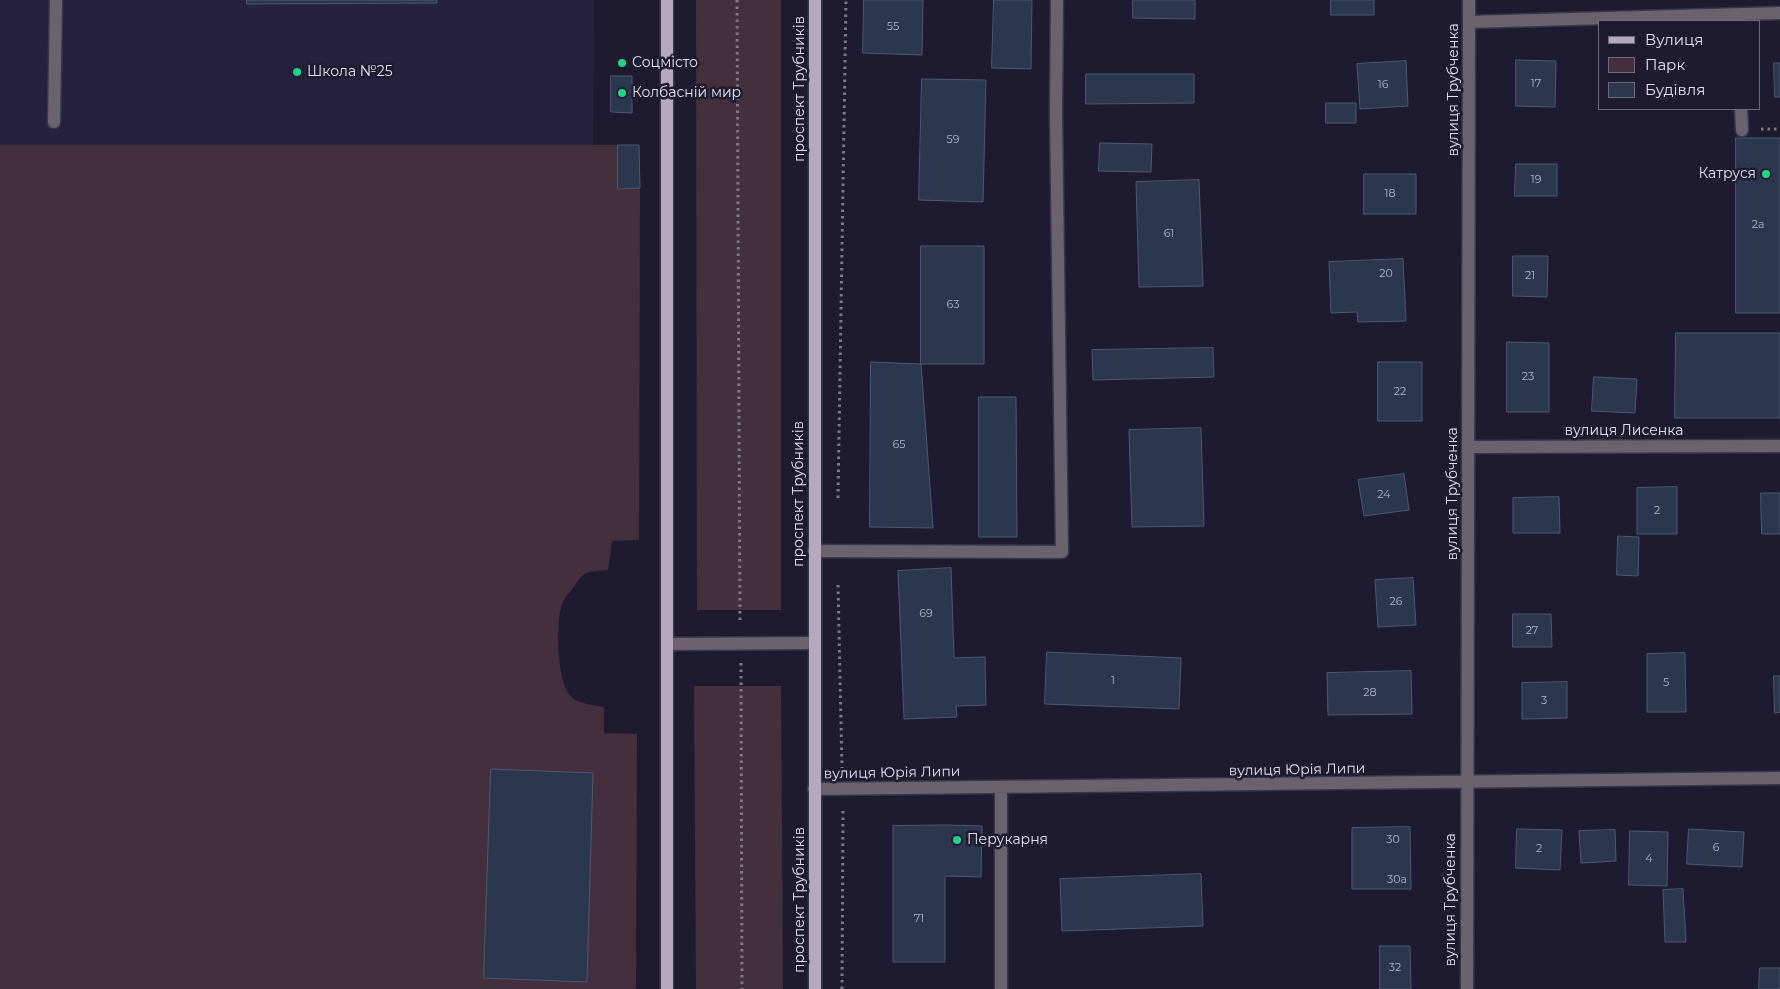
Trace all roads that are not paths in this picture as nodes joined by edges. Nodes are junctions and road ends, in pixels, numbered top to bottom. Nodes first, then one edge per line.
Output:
1 (56, 0) edge
2 (667, 0) edge
3 (815, 0) edge
4 (1057, 0) edge
5 (1469, 0) edge
6 (1780, 13) edge
7 (1739, 18) edge
8 (1598, 20) edge
9 (1604, 20) edge
10 (1469, 22) junction
11 (1741, 110) edge
12 (54, 122) dead end
13 (1742, 130) dead end
14 (1780, 446) edge
15 (1469, 447) junction
16 (814, 551) junction
17 (814, 643) junction
18 (667, 644) junction
19 (1780, 778) edge
20 (1466, 783) junction
21 (1001, 787) junction
22 (814, 789) junction
23 (667, 989) edge
24 (815, 989) edge
25 (1001, 989) edge
26 (1467, 989) edge

1 - 12 street
2 - 18 main road
3 - 16 main road, проспект Трубників
4 - 16 street
5 - 10 street, вулиця Трубченка
6 - 7 street
7 - 9 street
8 - 10 street
10 - 15 street, вулиця Трубченка
11 - 13 street
14 - 15 street, вулиця Лисенка
15 - 20 street, вулиця Трубченка
16 - 17 main road, проспект Трубників
17 - 18 street
17 - 22 main road, проспект Трубників
18 - 23 main road
19 - 20 street, вулиця Юрія Липи
20 - 21 street, вулиця Юрія Липи
20 - 26 street, вулиця Трубченка
21 - 22 street, вулиця Юрія Липи
21 - 25 street
22 - 24 main road, проспект Трубників

